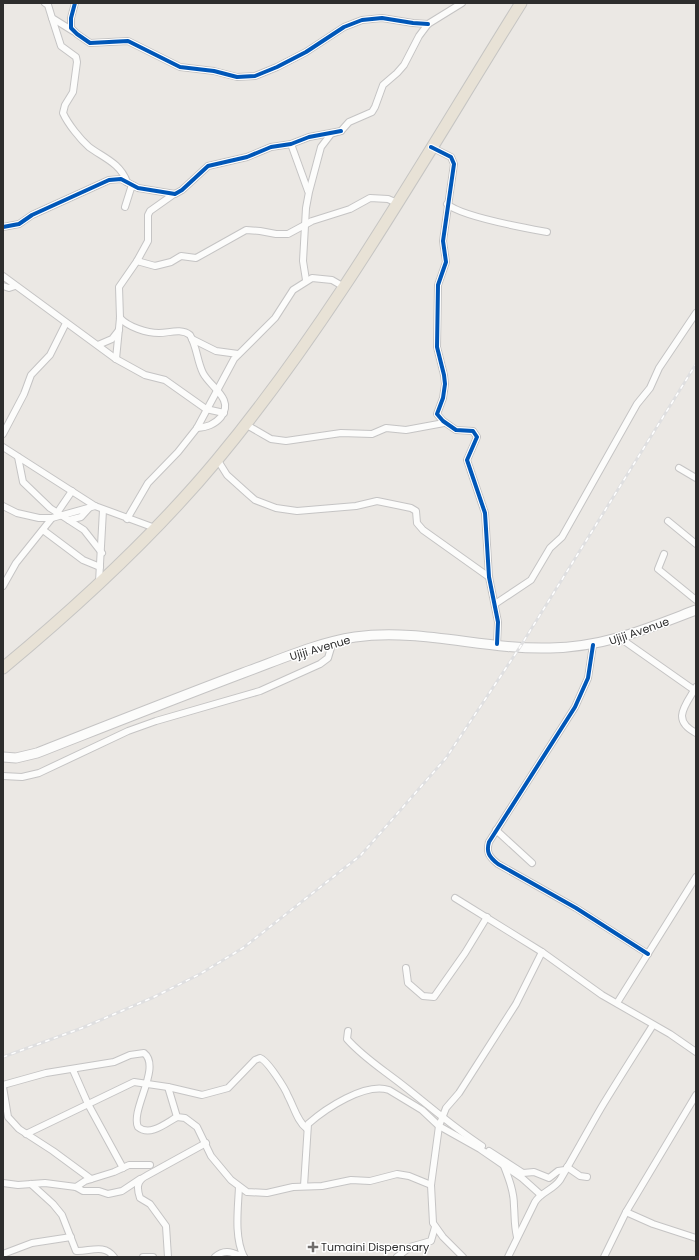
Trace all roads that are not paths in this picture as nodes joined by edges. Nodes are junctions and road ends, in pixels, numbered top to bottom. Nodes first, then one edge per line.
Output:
1 (75, 3) edge
2 (462, 3) edge
3 (521, 3) edge
4 (47, 4) edge
5 (52, 18) junction
6 (428, 24) junction
7 (73, 31) junction
8 (341, 131) junction
9 (290, 144) junction
10 (431, 147) junction
11 (127, 182) junction
12 (134, 186) junction
13 (308, 192) junction
14 (175, 194) junction
15 (397, 202) junction
16 (447, 204) junction
17 (125, 207) dead end
18 (305, 224) junction
19 (3, 227) edge
20 (547, 232) dead end
21 (137, 261) junction
22 (3, 276) edge
23 (306, 280) junction
24 (3, 286) edge
25 (15, 286) junction
26 (344, 287) junction
27 (696, 313) edge
28 (120, 318) junction
29 (66, 323) junction
30 (128, 324) junction
31 (119, 329) junction
32 (192, 338) junction
33 (98, 345) junction
34 (238, 354) junction
35 (116, 358) junction
36 (217, 390) junction
37 (206, 409) junction
38 (224, 413) junction
39 (444, 423) junction
40 (246, 424) junction
41 (197, 428) junction
42 (3, 434) edge
43 (3, 447) edge
44 (18, 457) junction
45 (217, 459) junction
46 (679, 468) dead end
47 (696, 478) edge
48 (72, 491) junction
49 (3, 506) edge
50 (92, 507) junction
51 (103, 510) junction
52 (58, 514) junction
53 (52, 518) junction
54 (126, 519) junction
55 (69, 520) junction
56 (668, 521) dead end
57 (155, 528) junction
58 (43, 530) junction
59 (696, 544) edge
60 (102, 553) junction
61 (664, 554) dead end
62 (100, 567) junction
63 (489, 577) junction
64 (99, 584) junction
65 (3, 586) edge
66 (696, 600) edge
67 (495, 604) junction
68 (696, 610) edge
69 (620, 638) junction
70 (333, 641) junction
71 (497, 644) junction
72 (593, 645) junction
73 (3, 668) edge
74 (695, 689) edge
75 (696, 733) edge
76 (3, 757) edge
77 (3, 776) edge
78 (496, 830) junction
79 (532, 863) dead end
80 (696, 877) edge
81 (455, 898) dead end
82 (487, 917) junction
83 (542, 952) junction
84 (648, 954) junction
85 (406, 968) dead end
86 (617, 1003) junction
87 (653, 1025) junction
88 (348, 1031) dead end
89 (696, 1052) edge
90 (73, 1070) junction
91 (148, 1084) junction
92 (3, 1086) edge
93 (168, 1087) junction
94 (696, 1095) edge
95 (88, 1104) junction
96 (177, 1117) junction
97 (441, 1118) junction
98 (439, 1126) junction
99 (307, 1129) junction
100 (26, 1134) junction
101 (206, 1143) junction
102 (150, 1165) dead end
103 (504, 1166) junction
104 (123, 1168) junction
105 (566, 1169) junction
106 (587, 1178) dead end
107 (91, 1179) junction
108 (140, 1179) junction
109 (3, 1183) edge
110 (30, 1184) junction
111 (431, 1185) junction
112 (304, 1186) junction
113 (76, 1187) junction
114 (239, 1187) junction
115 (541, 1195) junction
116 (626, 1212) junction
117 (435, 1227) junction
118 (71, 1237) junction
119 (517, 1237) junction
120 (696, 1238) edge
121 (3, 1254) edge
122 (114, 1257) edge
123 (143, 1257) edge
124 (153, 1257) edge
125 (168, 1257) edge
126 (214, 1257) edge
127 (244, 1257) edge
128 (397, 1257) edge
129 (463, 1257) edge
130 (508, 1257) edge
131 (604, 1257) edge

1 - 7 street
2 - 6 street
3 - 10 highway
4 - 5 street
5 - 7 street
5 - 11 street
6 - 7 street
6 - 8 street
8 - 9 street
8 - 13 street
9 - 13 street
9 - 14 street
10 - 15 highway
10 - 16 street
11 - 12 street
11 - 19 street
12 - 14 street
12 - 17 street
13 - 18 street
14 - 21 street
15 - 18 street
15 - 26 highway
16 - 20 street
16 - 39 street
18 - 21 street
18 - 23 street
21 - 28 street
22 - 25 street
23 - 26 street
23 - 34 street
24 - 25 street
25 - 29 street
26 - 40 highway
27 - 67 street
28 - 30 street
28 - 31 street
29 - 33 street
29 - 42 street
30 - 31 street
30 - 32 street
31 - 33 street
31 - 35 street
32 - 34 street
32 - 36 street
33 - 35 street
34 - 36 street
35 - 37 street
36 - 37 street
36 - 38 street
37 - 38 street
37 - 41 street
38 - 41 street
39 - 40 street
39 - 63 street
40 - 45 highway
41 - 54 street
43 - 44 street
44 - 48 street
44 - 52 street
45 - 57 highway
45 - 63 street
46 - 47 street
48 - 50 street
48 - 52 street
49 - 53 street
50 - 51 street
50 - 52 street
50 - 55 street
51 - 54 street
51 - 60 street
52 - 53 street
52 - 55 street
53 - 58 street
54 - 57 street
55 - 60 street
56 - 59 street
57 - 64 highway
58 - 62 street
58 - 65 street
60 - 62 street
61 - 66 street
62 - 64 street
63 - 67 street
64 - 73 highway
67 - 71 street
68 - 69 main road, Ujiji Avenue
69 - 72 main road, Ujiji Avenue
69 - 74 street
70 - 71 main road, Ujiji Avenue
70 - 76 main road, Ujiji Avenue
70 - 77 street
71 - 72 main road, Ujiji Avenue
72 - 78 street
74 - 75 street
78 - 79 street
78 - 84 street
80 - 84 street
81 - 82 street
82 - 83 street
82 - 85 street
83 - 86 street
83 - 97 street
84 - 86 street
86 - 87 street
87 - 89 street
87 - 105 street
88 - 97 street
90 - 91 street
90 - 92 street
90 - 95 street
91 - 93 street
91 - 95 street
91 - 96 street
92 - 100 street
93 - 96 street
93 - 99 street
94 - 116 street
95 - 100 street
95 - 104 street
96 - 101 street
97 - 98 street
97 - 105 street
98 - 99 street
98 - 103 street
98 - 111 street
99 - 112 street
100 - 107 street
101 - 108 street
101 - 114 street
102 - 104 street
103 - 115 street
103 - 119 street
104 - 107 street
105 - 106 street
105 - 115 street
107 - 113 street
108 - 113 street
108 - 125 street
109 - 110 street
110 - 113 street
110 - 118 street
111 - 112 street
111 - 117 street
112 - 114 street
114 - 127 street
115 - 119 street
116 - 120 street
116 - 131 street
117 - 128 street
117 - 129 street
118 - 121 street
118 - 122 street
119 - 130 street
123 - 124 street
126 - 127 street

